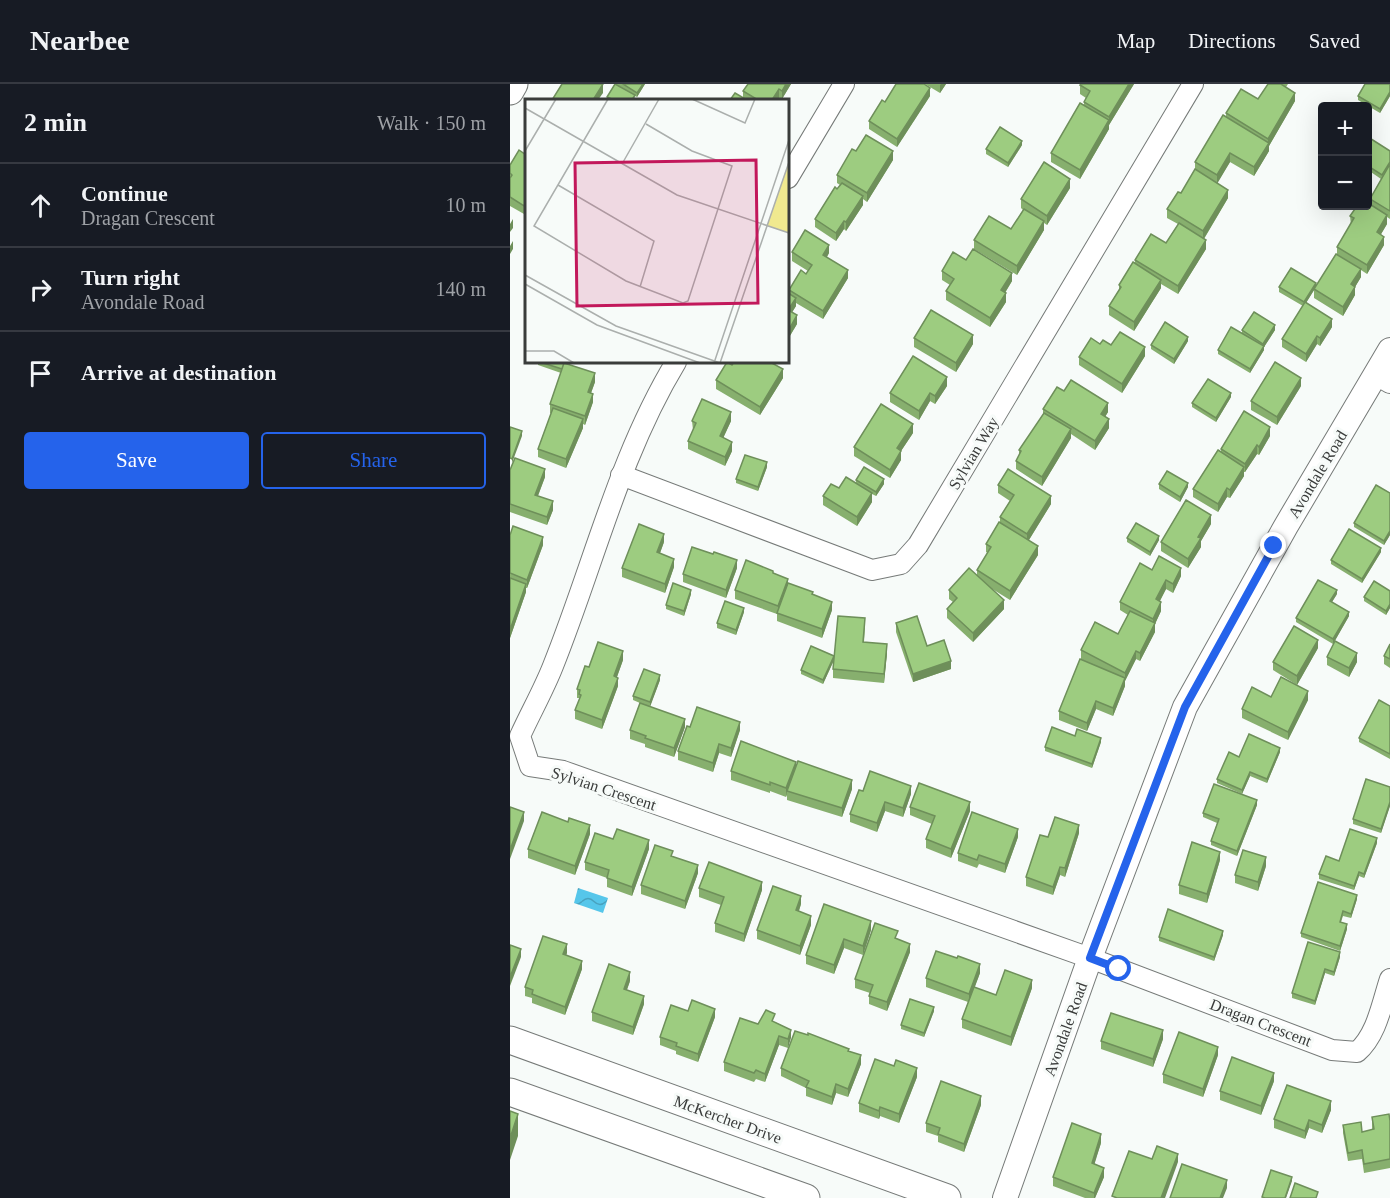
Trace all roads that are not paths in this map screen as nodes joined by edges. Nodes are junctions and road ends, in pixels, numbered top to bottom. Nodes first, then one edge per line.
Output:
1 (514, 84) edge
2 (844, 84) edge
3 (1194, 84) edge
4 (510, 92) edge
5 (789, 176) edge
6 (1390, 350) edge
7 (675, 363) edge
8 (1383, 379) edge
9 (621, 475) junction
10 (1090, 958) junction
11 (1390, 979) edge
12 (510, 1040) edge
13 (510, 1092) edge
14 (806, 1198) edge
15 (947, 1198) edge
16 (1005, 1198) edge

1 - 4 main road
2 - 5 street
3 - 9 street, Sylvian Way
6 - 8 street, Avondale Road
7 - 9 street, Sylvian Crescent
8 - 10 street, Avondale Road
9 - 10 street, Sylvian Crescent
10 - 11 street, Dragan Crescent
10 - 16 street, Avondale Road
12 - 15 main road, McKercher Drive
13 - 14 main road

